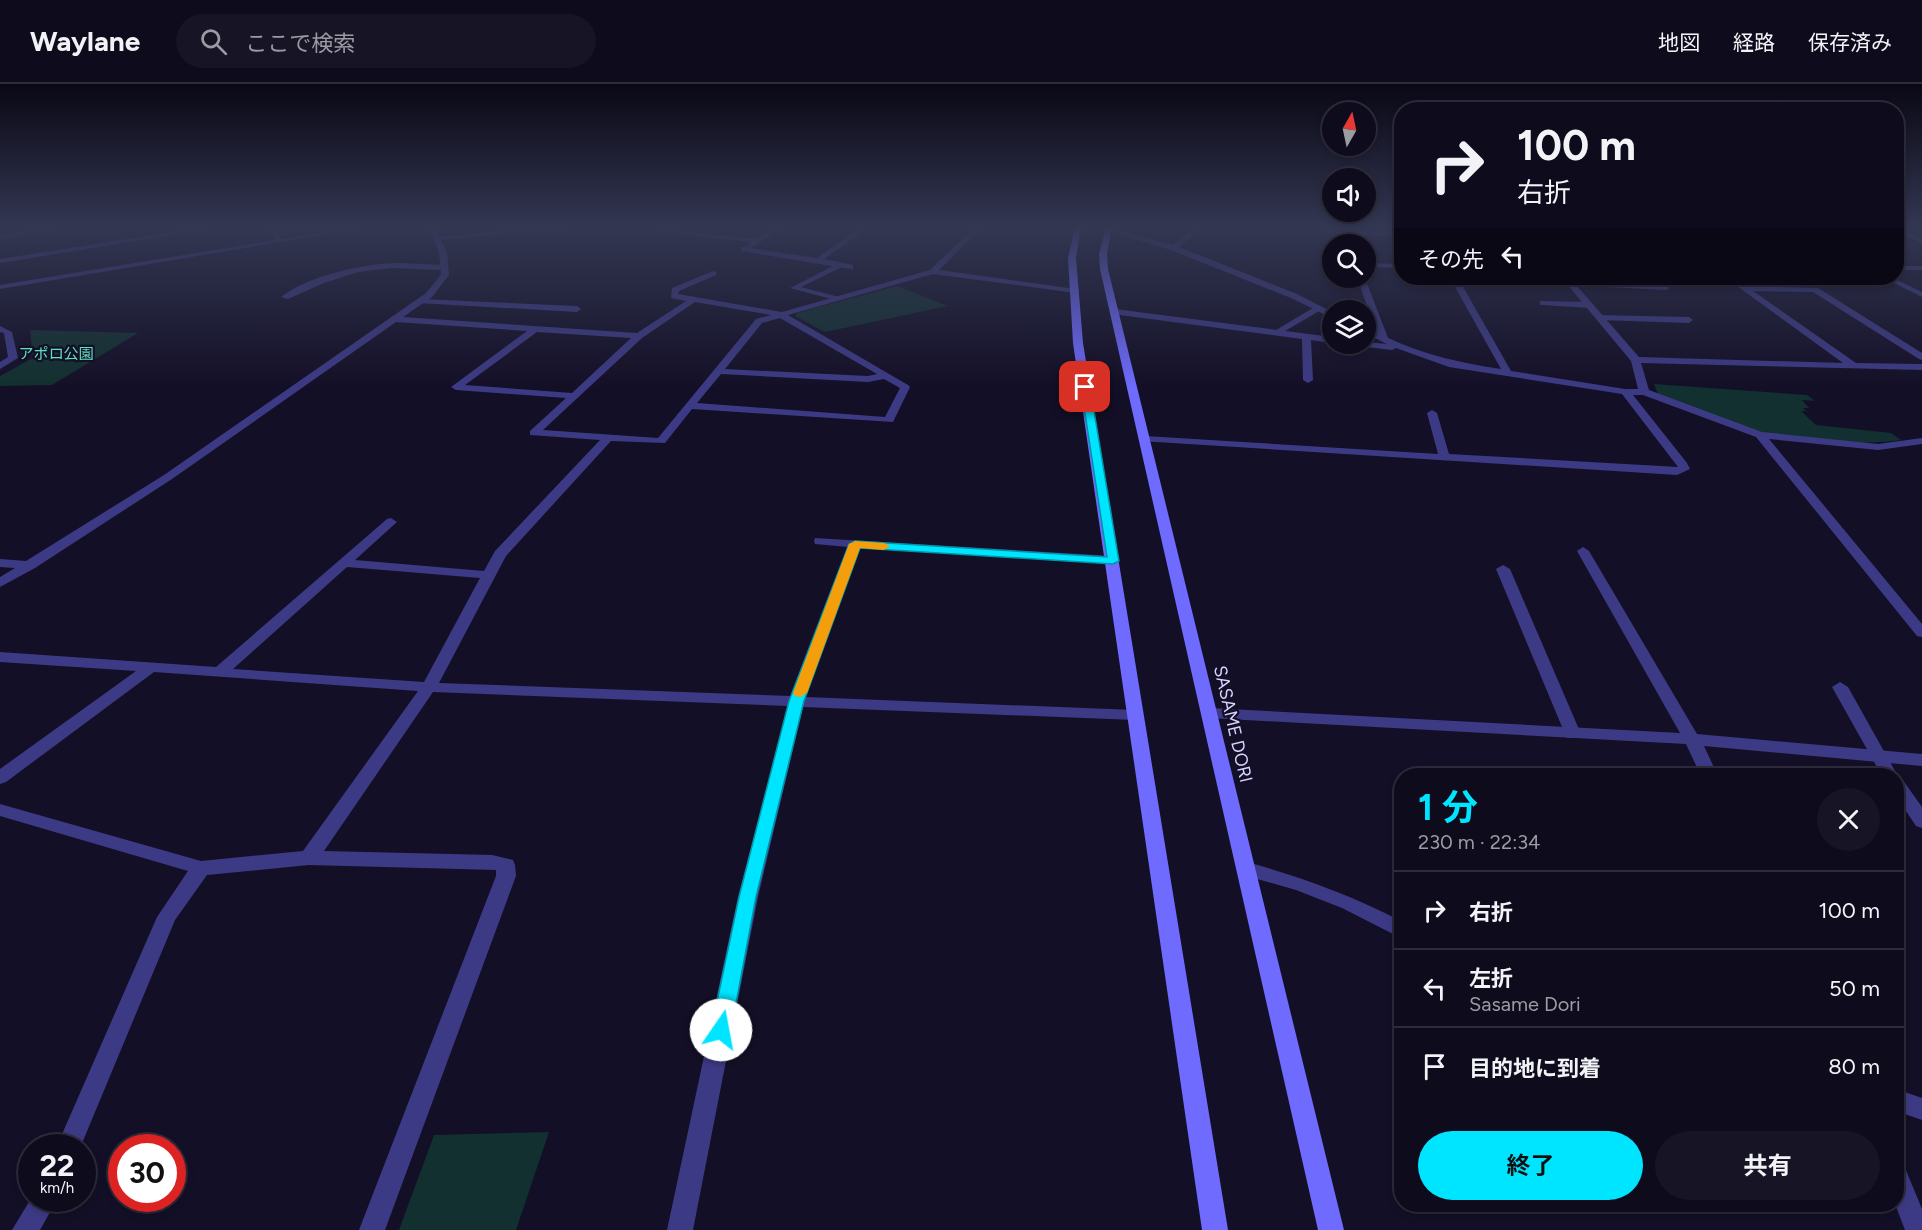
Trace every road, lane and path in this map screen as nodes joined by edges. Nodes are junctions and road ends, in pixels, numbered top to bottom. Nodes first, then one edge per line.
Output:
1 (20, 280) edge
2 (322, 280) edge
3 (442, 280) edge
4 (698, 280) edge
5 (812, 280) edge
6 (903, 280) edge
7 (997, 280) edge
8 (1075, 280) edge
9 (1107, 280) edge
10 (1252, 280) edge
11 (1458, 285) edge
12 (1572, 285) edge
13 (1629, 285) edge
14 (1739, 285) edge
15 (1901, 285) edge
16 (0, 287) edge
17 (1365, 288) edge
18 (1666, 288) dead end
19 (1743, 288) junction
20 (1076, 291) junction
21 (1922, 296) edge
22 (285, 297) dead end
23 (694, 299) junction
24 (836, 299) junction
25 (421, 301) junction
26 (1543, 303) dead end
27 (1590, 305) junction
28 (1318, 308) junction
29 (577, 309) dead end
30 (1322, 310) edge
31 (1114, 312) junction
32 (780, 314) junction
33 (1600, 317) junction
34 (392, 319) junction
35 (1689, 320) dead end
36 (534, 330) junction
37 (3, 332) edge
38 (1275, 333) junction
39 (1376, 335) edge
40 (639, 336) junction
41 (1306, 337) junction
42 (1384, 338) junction
43 (1322, 339) edge
44 (1376, 346) edge
45 (1405, 349) junction
46 (1922, 357) edge
47 (1636, 360) junction
48 (0, 366) edge
49 (1854, 366) junction
50 (1922, 367) edge
51 (718, 371) junction
52 (1508, 374) junction
53 (884, 376) junction
54 (1308, 380) dead end
55 (1625, 392) junction
56 (1644, 392) junction
57 (573, 396) junction
58 (692, 406) junction
59 (1432, 413) dead end
60 (1761, 435) junction
61 (607, 439) junction
62 (1145, 439) junction
63 (1922, 441) edge
64 (1444, 457) junction
65 (391, 522) dead end
66 (820, 541) dead end
67 (855, 544) junction
68 (1583, 551) dead end
69 (1113, 561) junction
70 (0, 563) edge
71 (344, 563) junction
72 (30, 566) junction
73 (1503, 569) dead end
74 (489, 575) junction
75 (0, 583) edge
76 (1922, 633) edge
77 (0, 657) edge
78 (153, 666) junction
79 (221, 671) junction
80 (429, 687) junction
81 (1840, 687) dead end
82 (796, 701) junction
83 (1210, 713) junction
84 (1135, 715) junction
85 (1573, 734) junction
86 (1692, 740) junction
87 (1878, 756) junction
88 (1922, 760) edge
89 (1706, 768) edge
90 (1886, 768) edge
91 (0, 778) edge
92 (1904, 795) edge
93 (0, 810) edge
94 (1922, 821) edge
95 (309, 858) junction
96 (201, 868) junction
97 (1247, 869) junction
98 (1394, 926) edge
99 (1904, 1102) edge
100 (1922, 1108) edge
101 (74, 1134) edge
102 (1904, 1196) edge
103 (37, 1212) edge
104 (25, 1230) edge
105 (372, 1230) edge
106 (680, 1230) edge
107 (1215, 1230) edge
108 (1331, 1230) edge
109 (1918, 1230) edge

1 - 16 street
2 - 22 street
3 - 25 street
4 - 23 street
5 - 24 street
6 - 24 street
7 - 20 street
8 - 20 main road
9 - 31 main road, SASAME DORI
10 - 28 street
11 - 52 street
12 - 27 street
13 - 18 street
14 - 19 street
15 - 21 street
17 - 42 street
19 - 46 street
19 - 49 street
20 - 69 main road
23 - 32 street
23 - 40 street
24 - 32 street
25 - 29 street
25 - 34 street
26 - 27 street
27 - 33 street
28 - 30 street
28 - 38 street
31 - 38 street
31 - 62 main road, SASAME DORI
32 - 51 street
32 - 53 street
33 - 35 street
33 - 47 street
34 - 36 street
34 - 72 street
36 - 40 street
36 - 57 street
37 - 48 street
38 - 41 street
39 - 42 street
40 - 57 street
41 - 43 street
41 - 54 street
42 - 45 street
44 - 45 street
45 - 52 street
47 - 49 street
47 - 56 street
49 - 50 street
51 - 53 street
51 - 58 street
52 - 55 street
53 - 58 street
55 - 56 street
55 - 64 street
56 - 60 street
57 - 61 street
58 - 61 street
59 - 64 street
60 - 63 street
60 - 76 street
61 - 74 street
62 - 64 street
62 - 83 main road, SASAME DORI
65 - 71 street
66 - 67 street
67 - 69 street
67 - 82 street
68 - 86 street
69 - 84 main road
70 - 72 street
71 - 74 street
71 - 79 street
72 - 75 street
73 - 85 street
74 - 80 street
77 - 78 street
78 - 79 street
78 - 91 street
79 - 80 street
80 - 82 street
80 - 95 street
81 - 87 street
82 - 84 street
82 - 106 street
83 - 85 street
83 - 97 main road, SASAME DORI
84 - 107 main road
85 - 86 street
86 - 87 street
86 - 89 street
87 - 88 street
87 - 90 street
92 - 94 street
93 - 96 street
95 - 96 street
95 - 105 street
96 - 101 street
97 - 98 street
97 - 108 main road, SASAME DORI
99 - 100 street
102 - 109 street
103 - 104 street

